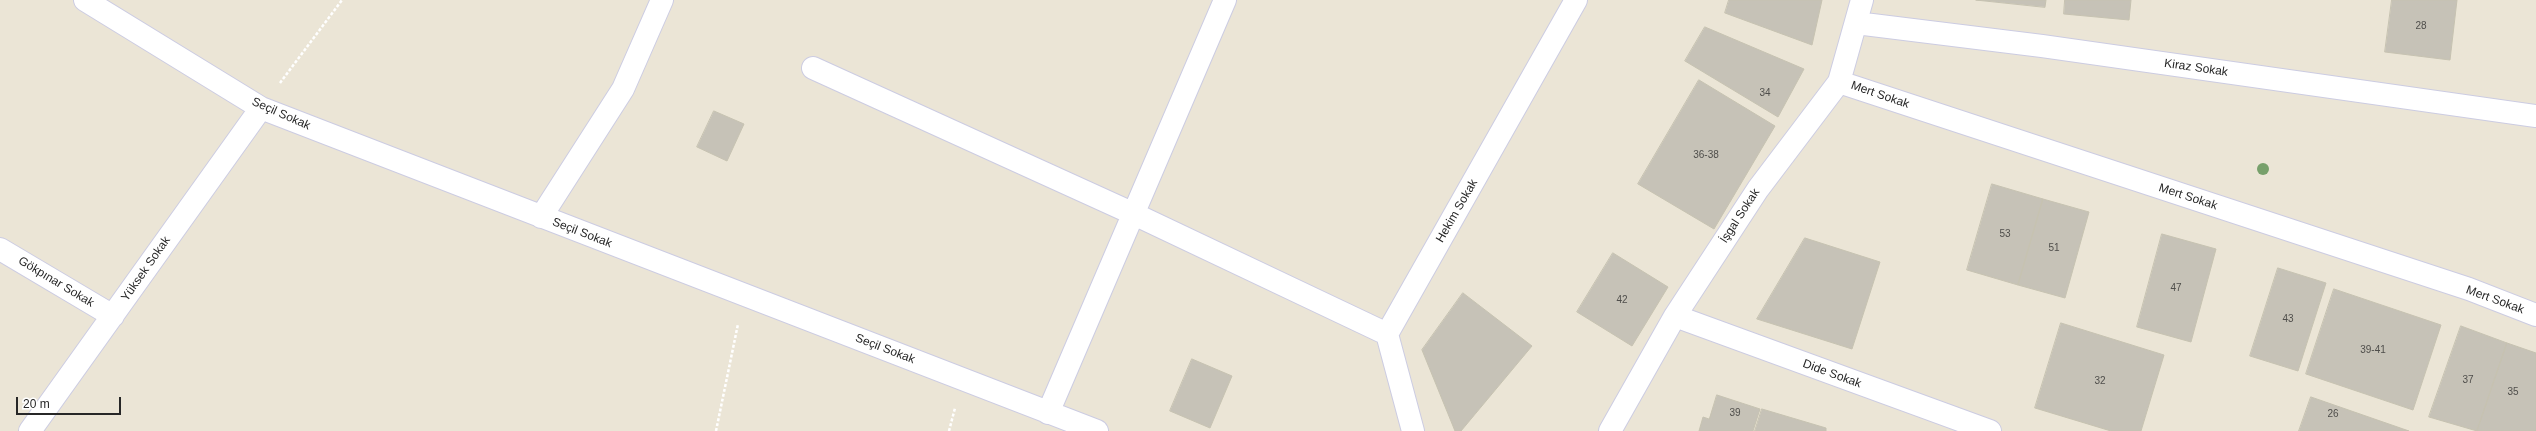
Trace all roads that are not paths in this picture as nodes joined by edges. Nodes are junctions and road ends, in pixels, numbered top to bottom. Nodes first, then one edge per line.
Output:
1 (85, 0) edge
2 (662, 0) edge
3 (1225, 0) edge
4 (1576, 0) edge
5 (1862, 0) edge
6 (1856, 23) junction
7 (813, 68) dead end
8 (1840, 82) junction
9 (261, 108) junction
10 (2536, 116) edge
11 (1134, 214) junction
12 (541, 217) junction
13 (0, 249) edge
14 (2536, 315) edge
15 (113, 316) junction
16 (1675, 316) junction
17 (1387, 334) junction
18 (1048, 413) junction
19 (30, 431) edge
20 (1097, 431) edge
21 (1413, 431) edge
22 (1610, 431) edge
23 (1990, 431) edge

1 - 9 street, Seçil Sokak
2 - 12 street
3 - 11 street
4 - 17 street, Hekim Sokak
5 - 6 street, İşgal Sokak
6 - 8 street, İşgal Sokak
6 - 10 street, Kiraz Sokak
7 - 11 street
8 - 14 street, Mert Sokak
8 - 16 street, İşgal Sokak
9 - 12 street, Seçil Sokak
9 - 15 street, Yüksek Sokak
11 - 17 street
11 - 18 street
12 - 18 street, Seçil Sokak
13 - 15 street, Gökpınar Sokak
15 - 19 street, Yüksek Sokak
16 - 22 street, İşgal Sokak
16 - 23 street, Dide Sokak
17 - 21 street
18 - 20 street, Seçil Sokak

